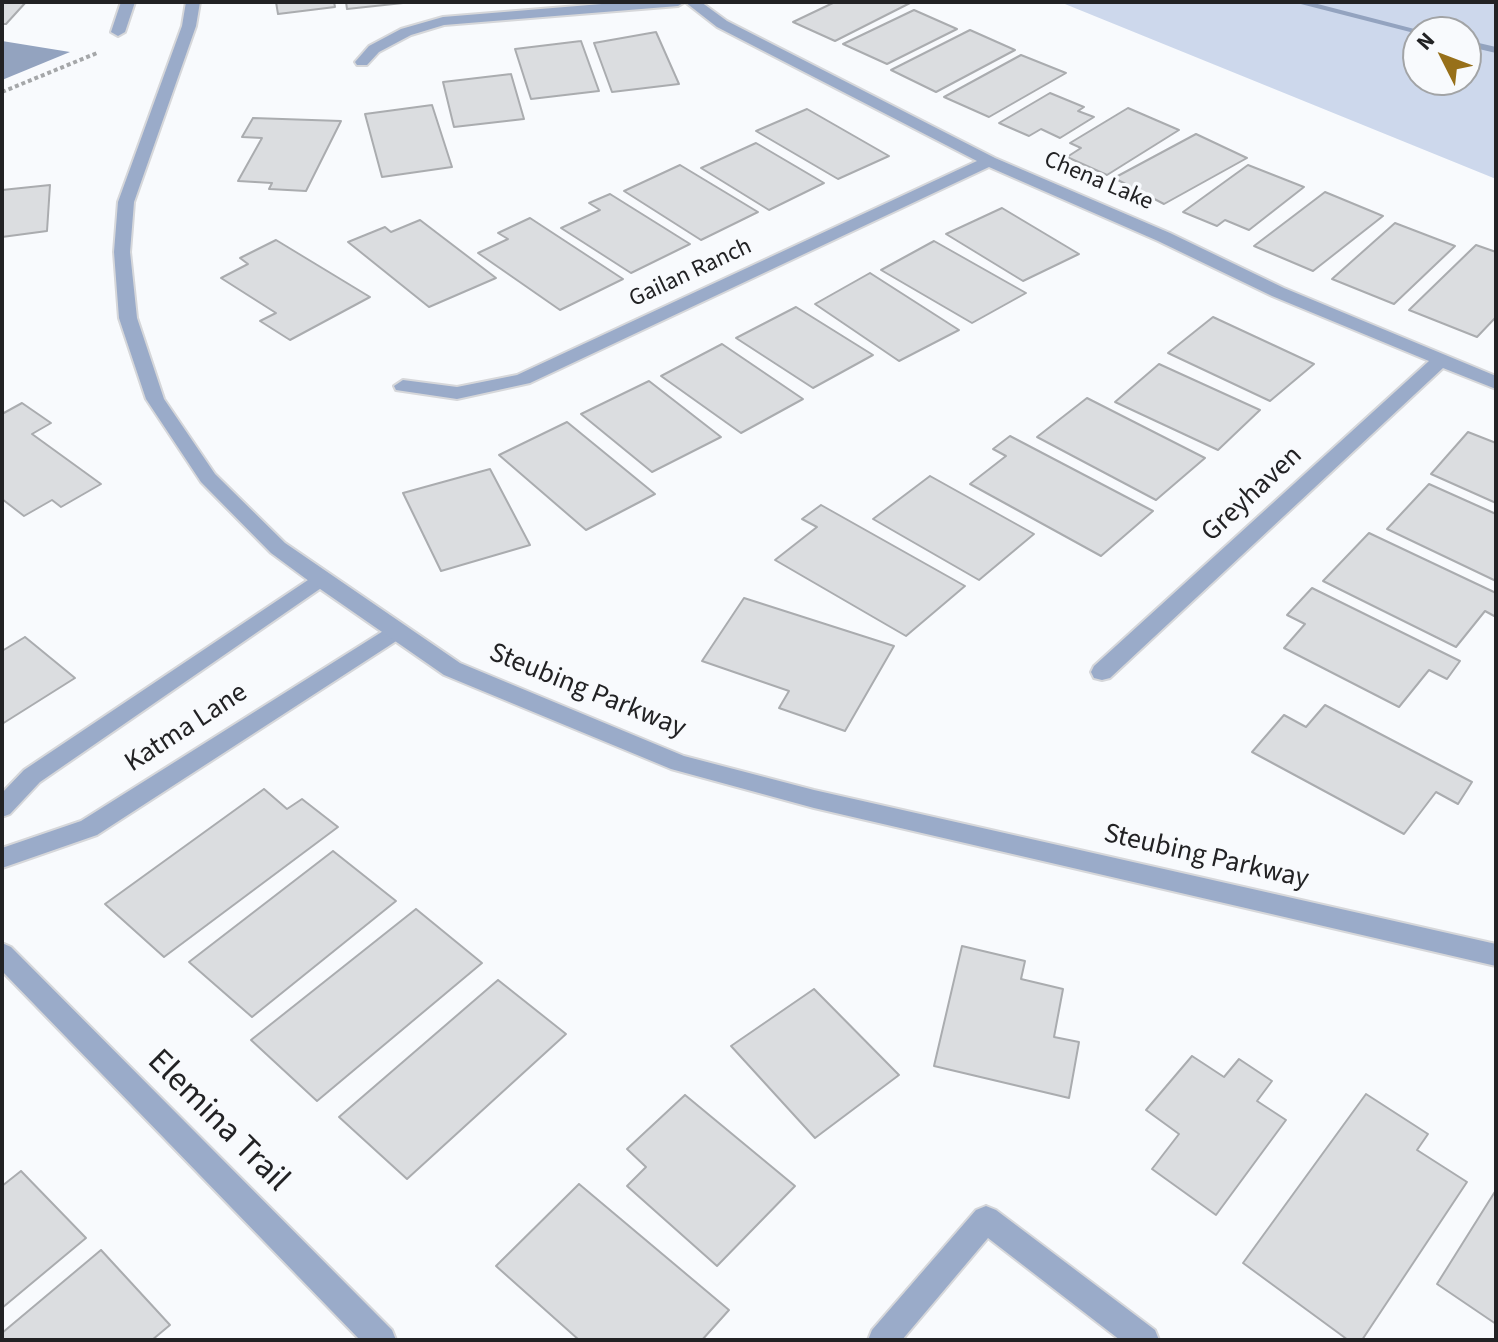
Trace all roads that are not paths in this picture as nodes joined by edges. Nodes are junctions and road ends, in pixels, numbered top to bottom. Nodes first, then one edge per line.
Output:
1 (128, 2) edge
2 (193, 2) edge
3 (678, 2) edge
4 (692, 2) edge
5 (118, 32) dead end
6 (362, 62) dead end
7 (989, 161) junction
8 (1441, 360) junction
9 (1496, 383) edge
10 (403, 386) dead end
11 (320, 579) junction
12 (396, 631) junction
13 (1102, 672) dead end
14 (2, 808) edge
15 (2, 858) edge
16 (2, 954) edge
17 (1496, 955) edge
18 (381, 1340) edge
19 (883, 1340) edge
20 (1144, 1340) edge

1 - 5 street
2 - 11 street, Steubing Parkway
3 - 6 street
4 - 7 street, Chena Lake
7 - 8 street, Chena Lake
7 - 10 street, Gailan Ranch
8 - 9 street, Chena Lake
8 - 13 street, Greyhaven
11 - 12 street, Steubing Parkway
11 - 14 street, Katma Lane
12 - 15 street, Katma Lane
12 - 17 street, Steubing Parkway
16 - 18 street, Elemina Trail
19 - 20 street

